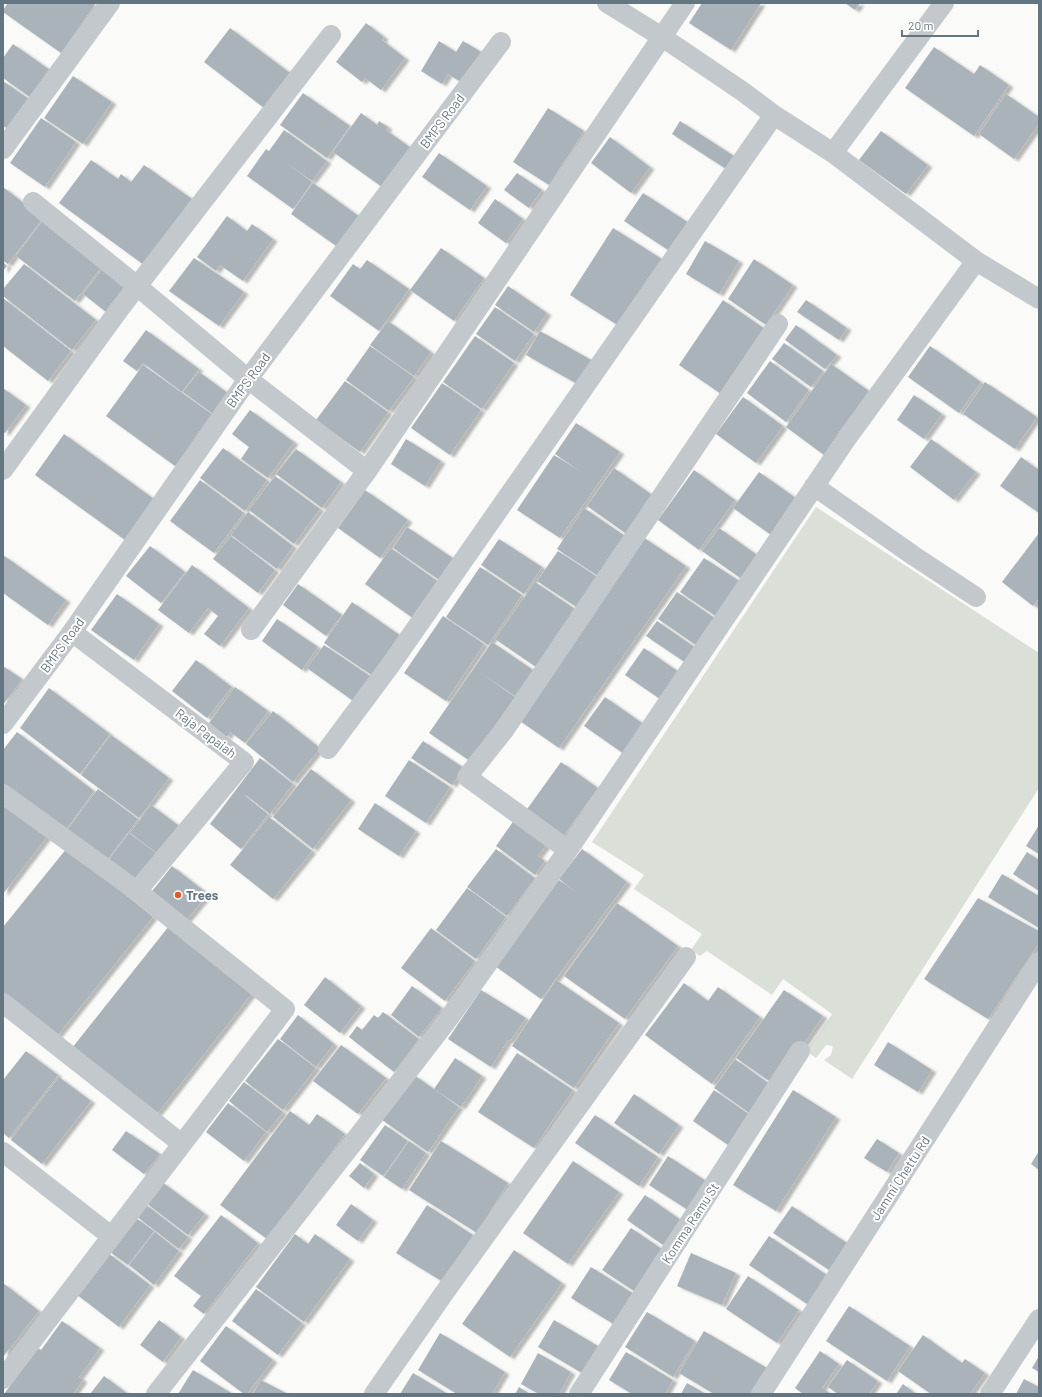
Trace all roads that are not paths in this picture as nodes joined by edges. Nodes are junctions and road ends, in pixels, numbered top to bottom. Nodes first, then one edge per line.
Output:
1 (110, 3) edge
2 (607, 3) edge
3 (685, 3) edge
4 (944, 3) edge
5 (331, 35) dead end
6 (662, 37) junction
7 (501, 42) dead end
8 (774, 115) junction
9 (3, 149) edge
10 (833, 153) junction
11 (33, 202) dead end
12 (976, 261) junction
13 (138, 286) junction
14 (1039, 299) edge
15 (778, 324) dead end
16 (248, 379) junction
17 (3, 470) edge
18 (367, 471) junction
19 (814, 486) junction
20 (976, 597) dead end
21 (251, 630) dead end
22 (72, 632) junction
23 (3, 724) edge
24 (328, 749) dead end
25 (3, 794) edge
26 (568, 850) junction
27 (137, 891) junction
28 (686, 957) dead end
29 (1039, 962) edge
30 (3, 1003) edge
31 (800, 1051) dead end
32 (182, 1144) junction
33 (3, 1152) edge
34 (111, 1236) junction
35 (1039, 1319) edge
36 (3, 1379) edge
37 (156, 1394) edge
38 (374, 1394) edge
39 (579, 1394) edge
40 (761, 1394) edge
41 (990, 1394) edge

1 - 9 street
2 - 6 street
3 - 6 street
4 - 10 street
5 - 13 street
6 - 8 street
6 - 18 street
7 - 16 street, BMPS Road
8 - 10 street
8 - 24 street
10 - 12 street
11 - 13 street
12 - 14 street
12 - 19 street
13 - 16 street
13 - 17 street
15 - 26 street
16 - 18 street
16 - 22 street, BMPS Road
18 - 21 street
19 - 20 street
19 - 26 street
22 - 23 street, BMPS Road
22 - 27 street, Raja Papaiah
25 - 27 street
26 - 37 street
27 - 32 street
28 - 38 street
29 - 40 street, Jammi Chettu Rd
30 - 32 street
31 - 39 street, Komma Ramu St
32 - 34 street
33 - 34 street
34 - 36 street
35 - 41 street

